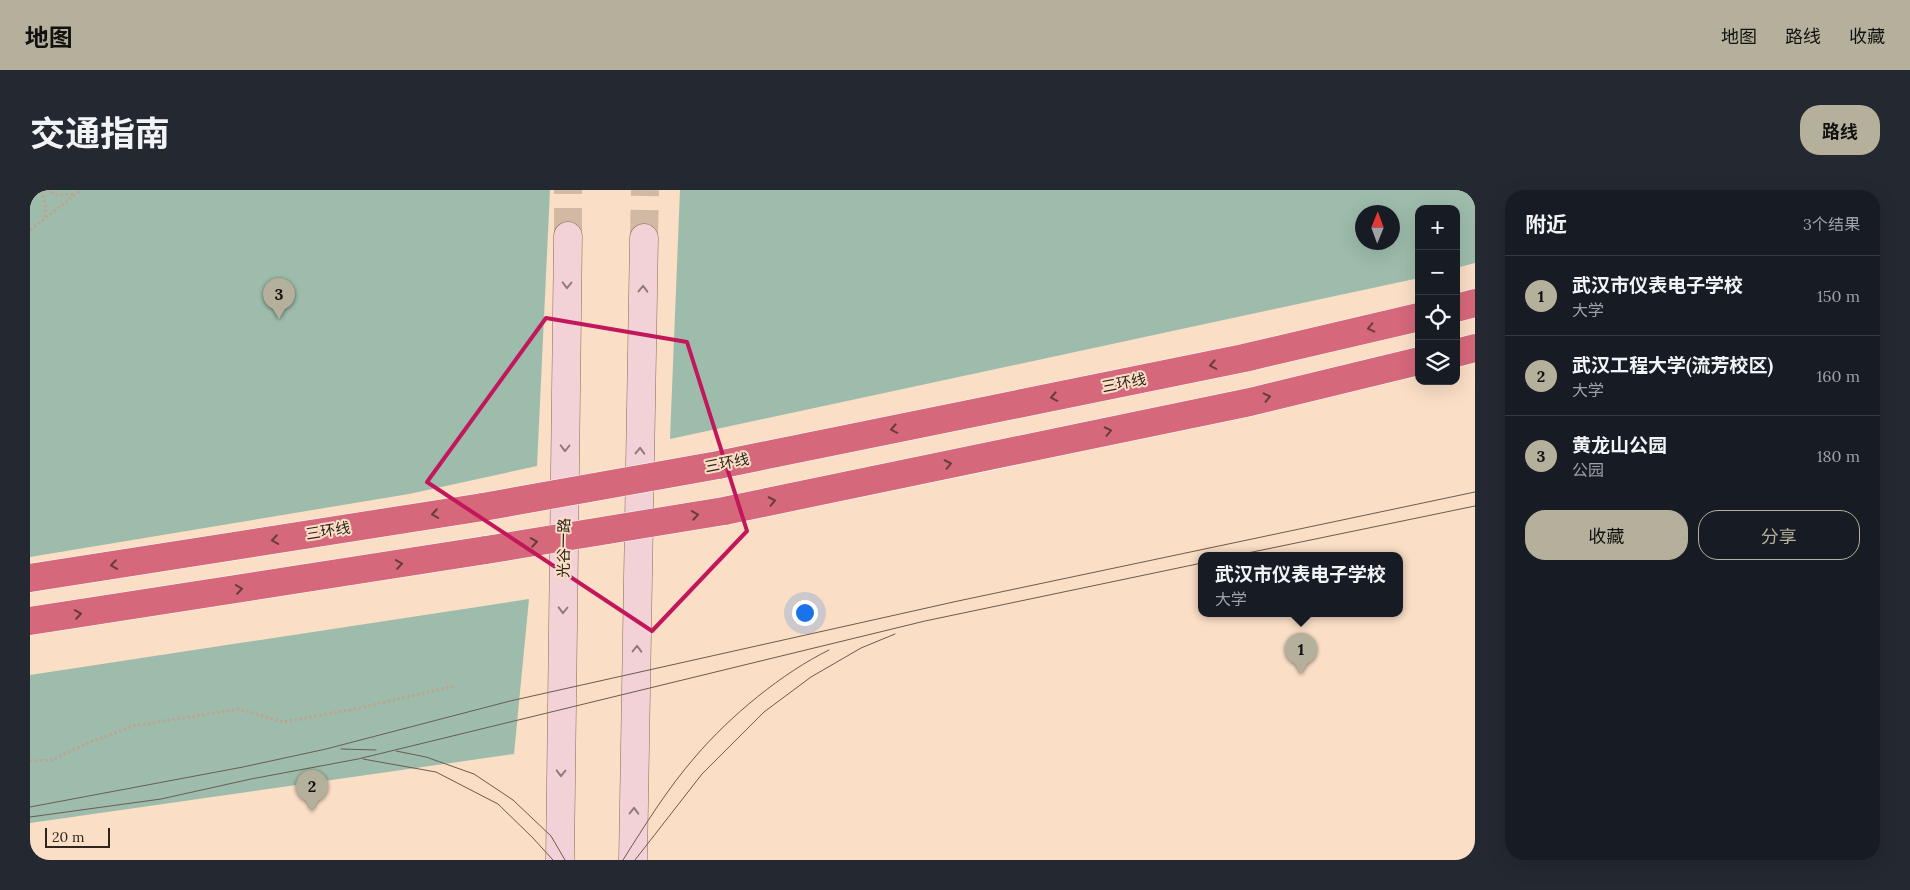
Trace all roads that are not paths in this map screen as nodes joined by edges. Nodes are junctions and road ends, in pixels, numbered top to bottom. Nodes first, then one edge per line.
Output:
1 (568, 236) tunnel mouth
2 (644, 238) tunnel mouth
3 (1475, 303) edge
4 (1460, 307) edge
5 (1415, 318) edge
6 (1475, 348) edge
7 (1460, 352) edge
8 (1415, 363) edge
9 (30, 578) edge
10 (30, 621) edge
11 (560, 860) edge
12 (633, 860) edge

1 -> 11 main road, 光谷一路
12 -> 2 main road
3 - 4 highway
5 -> 9 highway, 三环线, bridge
6 - 7 highway
10 -> 8 highway, bridge

